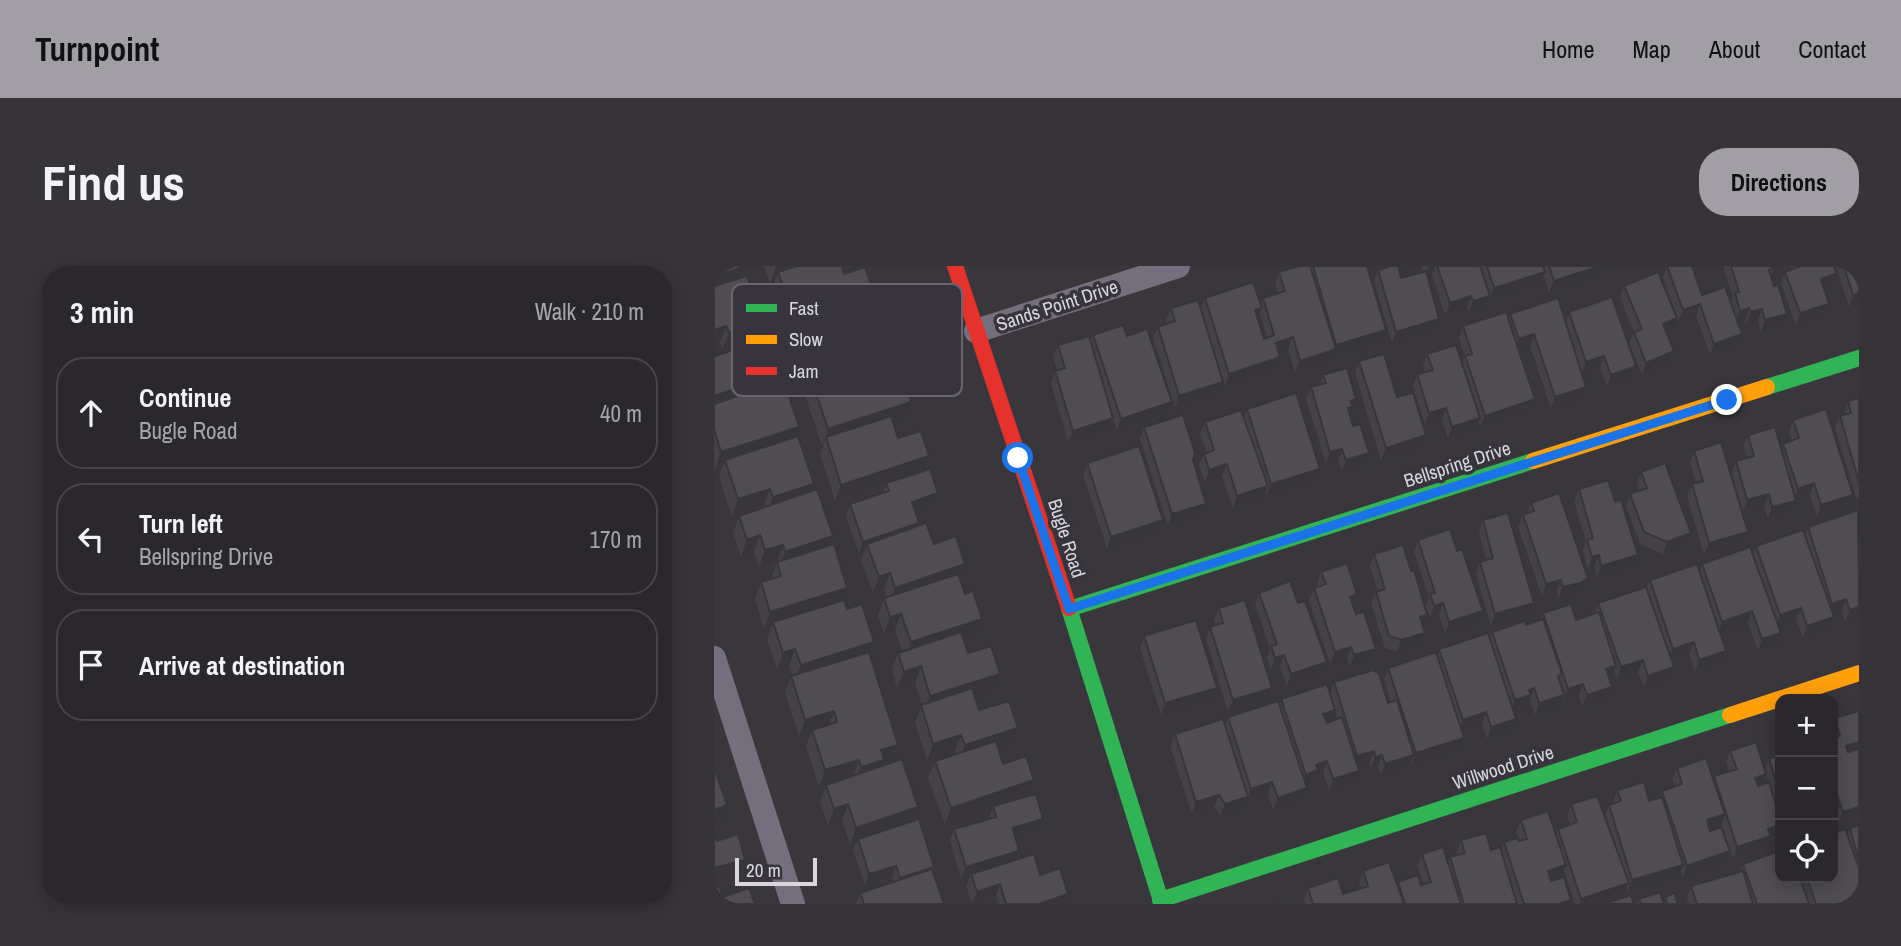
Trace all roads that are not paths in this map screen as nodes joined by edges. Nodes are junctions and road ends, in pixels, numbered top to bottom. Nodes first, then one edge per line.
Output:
1 (955, 266) edge
2 (1178, 266) edge
3 (961, 284) edge
4 (962, 288) edge
5 (976, 331) junction
6 (1859, 358) edge
7 (1069, 609) junction
8 (714, 659) edge
9 (1859, 673) edge
10 (1161, 902) edge
11 (793, 904) edge

1 - 3 street, Bugle Road
2 - 5 street, Sands Point Drive
4 - 5 street, Bugle Road
5 - 7 street, Bugle Road
6 - 7 street, Bellspring Drive
7 - 10 street, Bugle Road
8 - 11 street
9 - 10 street, Willwood Drive

